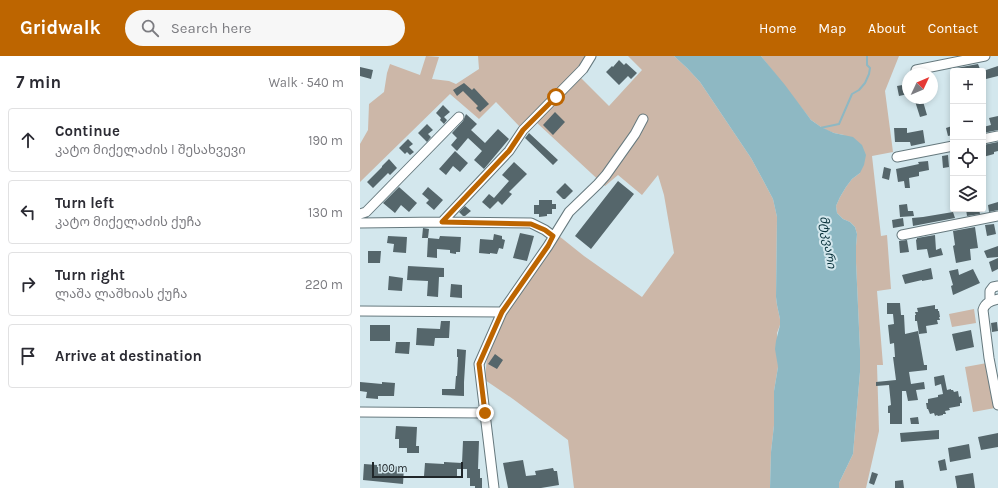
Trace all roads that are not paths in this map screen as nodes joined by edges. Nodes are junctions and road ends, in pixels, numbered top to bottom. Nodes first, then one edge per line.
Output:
1 (591, 56) edge
2 (985, 56) edge
3 (926, 68) edge
4 (458, 117) dead end
5 (643, 119) dead end
6 (998, 136) edge
7 (986, 138) edge
8 (950, 147) edge
9 (896, 157) dead end
10 (360, 214) edge
11 (998, 216) edge
12 (442, 222) junction
13 (360, 223) edge
14 (902, 235) dead end
15 (553, 236) junction
16 (998, 286) edge
17 (994, 300) edge
18 (360, 311) edge
19 (502, 312) junction
20 (998, 404) edge
21 (360, 412) edge
22 (485, 413) junction
23 (494, 488) edge

1 - 12 street
2 - 3 street
4 - 10 street
5 - 15 street
6 - 7 street
8 - 9 street
11 - 14 street
12 - 13 street
12 - 15 street
15 - 19 street
16 - 17 street
17 - 20 street
18 - 19 street
19 - 22 street
21 - 22 street
22 - 23 street

